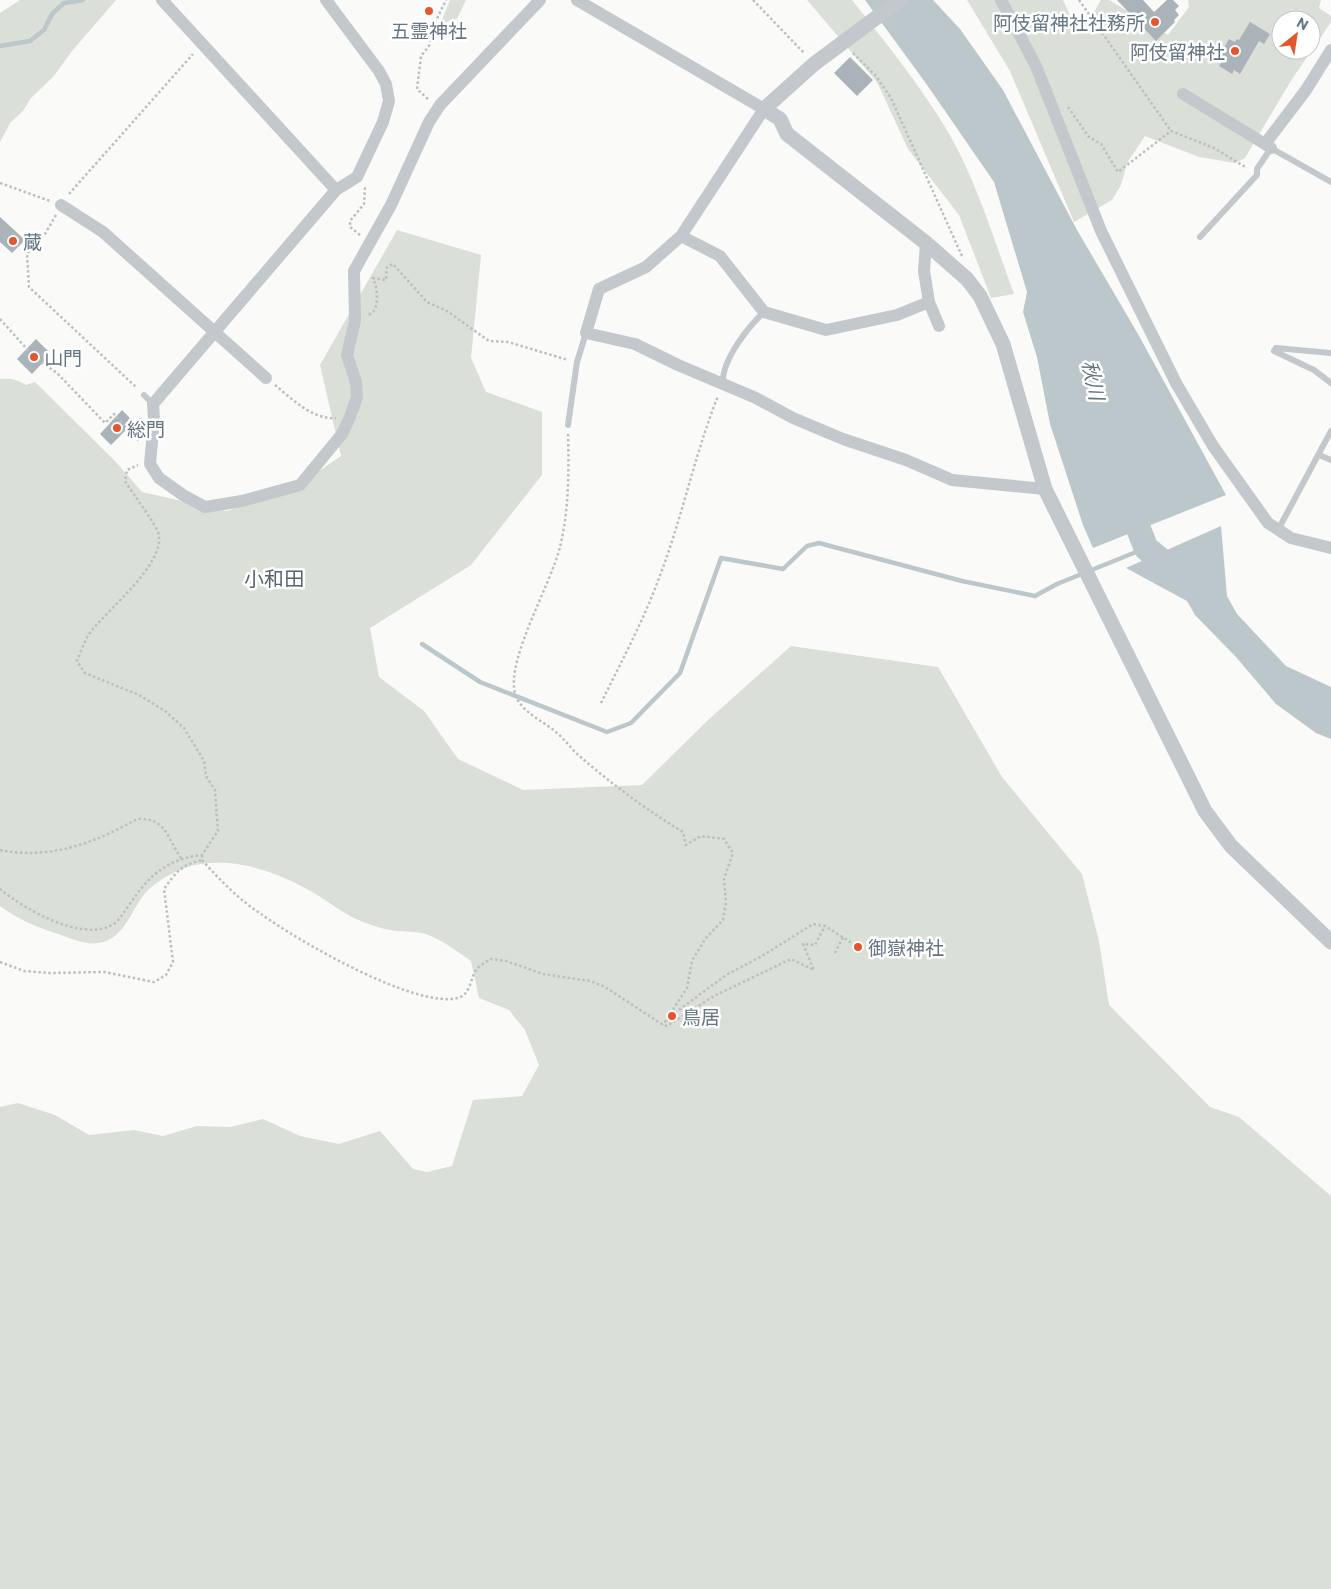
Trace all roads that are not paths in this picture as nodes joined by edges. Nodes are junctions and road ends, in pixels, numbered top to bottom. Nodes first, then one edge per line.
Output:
1 (162, 0) edge
2 (326, 0) edge
3 (540, 0) edge
4 (577, 0) edge
5 (900, 0) edge
6 (1001, 0) edge
7 (1331, 50) edge
8 (1183, 94) dead end
9 (1268, 146) junction
10 (1331, 182) edge
11 (336, 190) junction
12 (61, 205) road end
13 (681, 236) junction
14 (1200, 236) dead end
15 (926, 243) junction
16 (929, 302) junction
17 (764, 312) junction
18 (939, 326) dead end
19 (214, 330) junction
20 (586, 333) junction
21 (1331, 353) edge
22 (266, 378) road end
23 (1331, 383) edge
24 (724, 384) junction
25 (568, 425) road end
26 (1331, 431) edge
27 (1318, 455) junction
28 (1331, 460) edge
29 (1045, 489) junction
30 (1278, 530) junction
31 (1331, 548) edge
32 (1331, 942) edge

1 - 11 street
2 - 11 street
3 - 19 street
4 - 13 street
5 - 15 street
6 - 30 street
7 - 9 street
8 - 9 street
9 - 10 lane
9 - 14 lane
11 - 19 street
12 - 19 street
13 - 17 street
13 - 20 street
15 - 16 street
15 - 29 street
16 - 17 street
16 - 18 street
17 - 24 lane
19 - 22 street
20 - 24 street
20 - 25 lane
21 - 23 lane
24 - 29 street
26 - 27 lane
27 - 28 lane
27 - 30 lane
29 - 32 street
30 - 31 street

